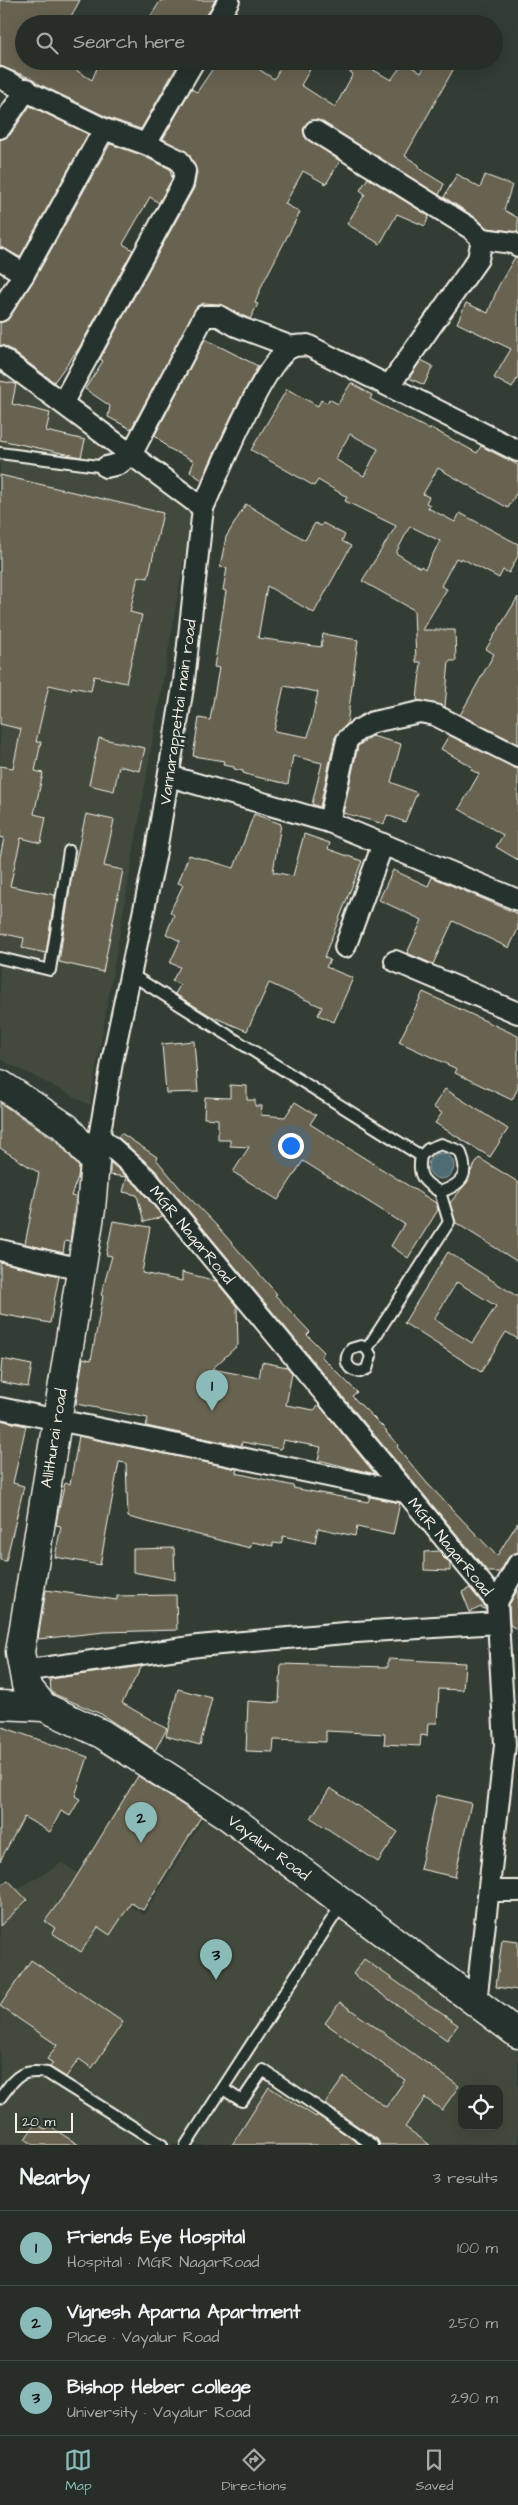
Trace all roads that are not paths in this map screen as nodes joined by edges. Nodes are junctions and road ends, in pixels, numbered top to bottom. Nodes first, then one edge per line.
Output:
1 (229, 0) edge
2 (220, 15) edge
3 (189, 70) edge
4 (0, 78) edge
5 (27, 89) junction
6 (0, 128) edge
7 (104, 129) junction
8 (315, 131) dead end
9 (146, 144) junction
10 (482, 239) junction
11 (518, 246) edge
12 (0, 259) edge
13 (24, 274) junction
14 (0, 311) edge
15 (292, 347) junction
16 (0, 357) edge
17 (389, 386) junction
18 (63, 402) junction
19 (518, 452) edge
20 (0, 453) edge
21 (131, 455) junction
22 (106, 467) joint
23 (202, 508) junction
24 (518, 757) edge
25 (168, 776) junction
26 (329, 822) junction
27 (383, 844) junction
28 (69, 851) dead end
29 (518, 900) edge
30 (345, 947) dead end
31 (0, 958) edge
32 (395, 961) dead end
33 (132, 975) junction
34 (518, 1013) edge
35 (0, 1084) edge
36 (97, 1149) junction
37 (421, 1156) junction
38 (440, 1192) junction
39 (0, 1250) edge
40 (81, 1269) junction
41 (367, 1349) dead end
42 (0, 1408) edge
43 (56, 1420) junction
44 (405, 1492) junction
45 (518, 1564) edge
46 (497, 1602) junction
47 (498, 1623) junction
48 (22, 1670) junction
49 (0, 1705) edge
50 (44, 1708) junction
51 (512, 1746) edge
52 (489, 1891) junction
53 (518, 1891) edge
54 (343, 1904) junction
55 (476, 2003) junction
56 (518, 2034) edge
57 (223, 2089) junction
58 (0, 2098) edge
59 (162, 2145) edge
60 (186, 2145) edge
61 (373, 2145) edge

1 - 2 street
3 - 9 street
4 - 5 street
5 - 6 street
5 - 7 street
7 - 9 street
7 - 13 street
8 - 10 street
9 - 18 street
10 - 11 street
10 - 17 street
12 - 13 street
13 - 14 street
15 - 17 street
15 - 21 street
15 - 23 street, Vannarappettai main road
16 - 18 street
17 - 19 street
18 - 21 street
20 - 22 lane
21 - 22 street
21 - 23 street
23 - 25 street, Vannarappettai main road
24 - 26 street
25 - 26 street
25 - 33 street, Vannarappettai main road
26 - 27 street
27 - 29 street
27 - 30 street
28 - 31 lane
32 - 34 street
33 - 36 street, Vannarappettai main road
33 - 37 lane
35 - 36 main road
36 - 40 main road, Allithurai road
36 - 44 street, MGR NagarRoad
37 - 38 lane
37 - 38 lane
38 - 41 lane
39 - 40 street
40 - 43 main road, Allithurai road
42 - 43 street
43 - 44 street
43 - 48 main road, Allithurai road
44 - 46 street, MGR NagarRoad
45 - 46 street
46 - 47 street, MGR NagarRoad
47 - 48 street, MGR NagarRoad
47 - 51 street
48 - 50 main road, Allithurai road
49 - 50 main road, Vayalur Road
50 - 54 main road, Vayalur Road
51 - 52 street
52 - 53 street
52 - 55 street
54 - 55 main road, Vayalur Road
54 - 57 lane
55 - 56 main road, Vayalur Road
57 - 60 lane
57 - 61 lane
58 - 59 lane

